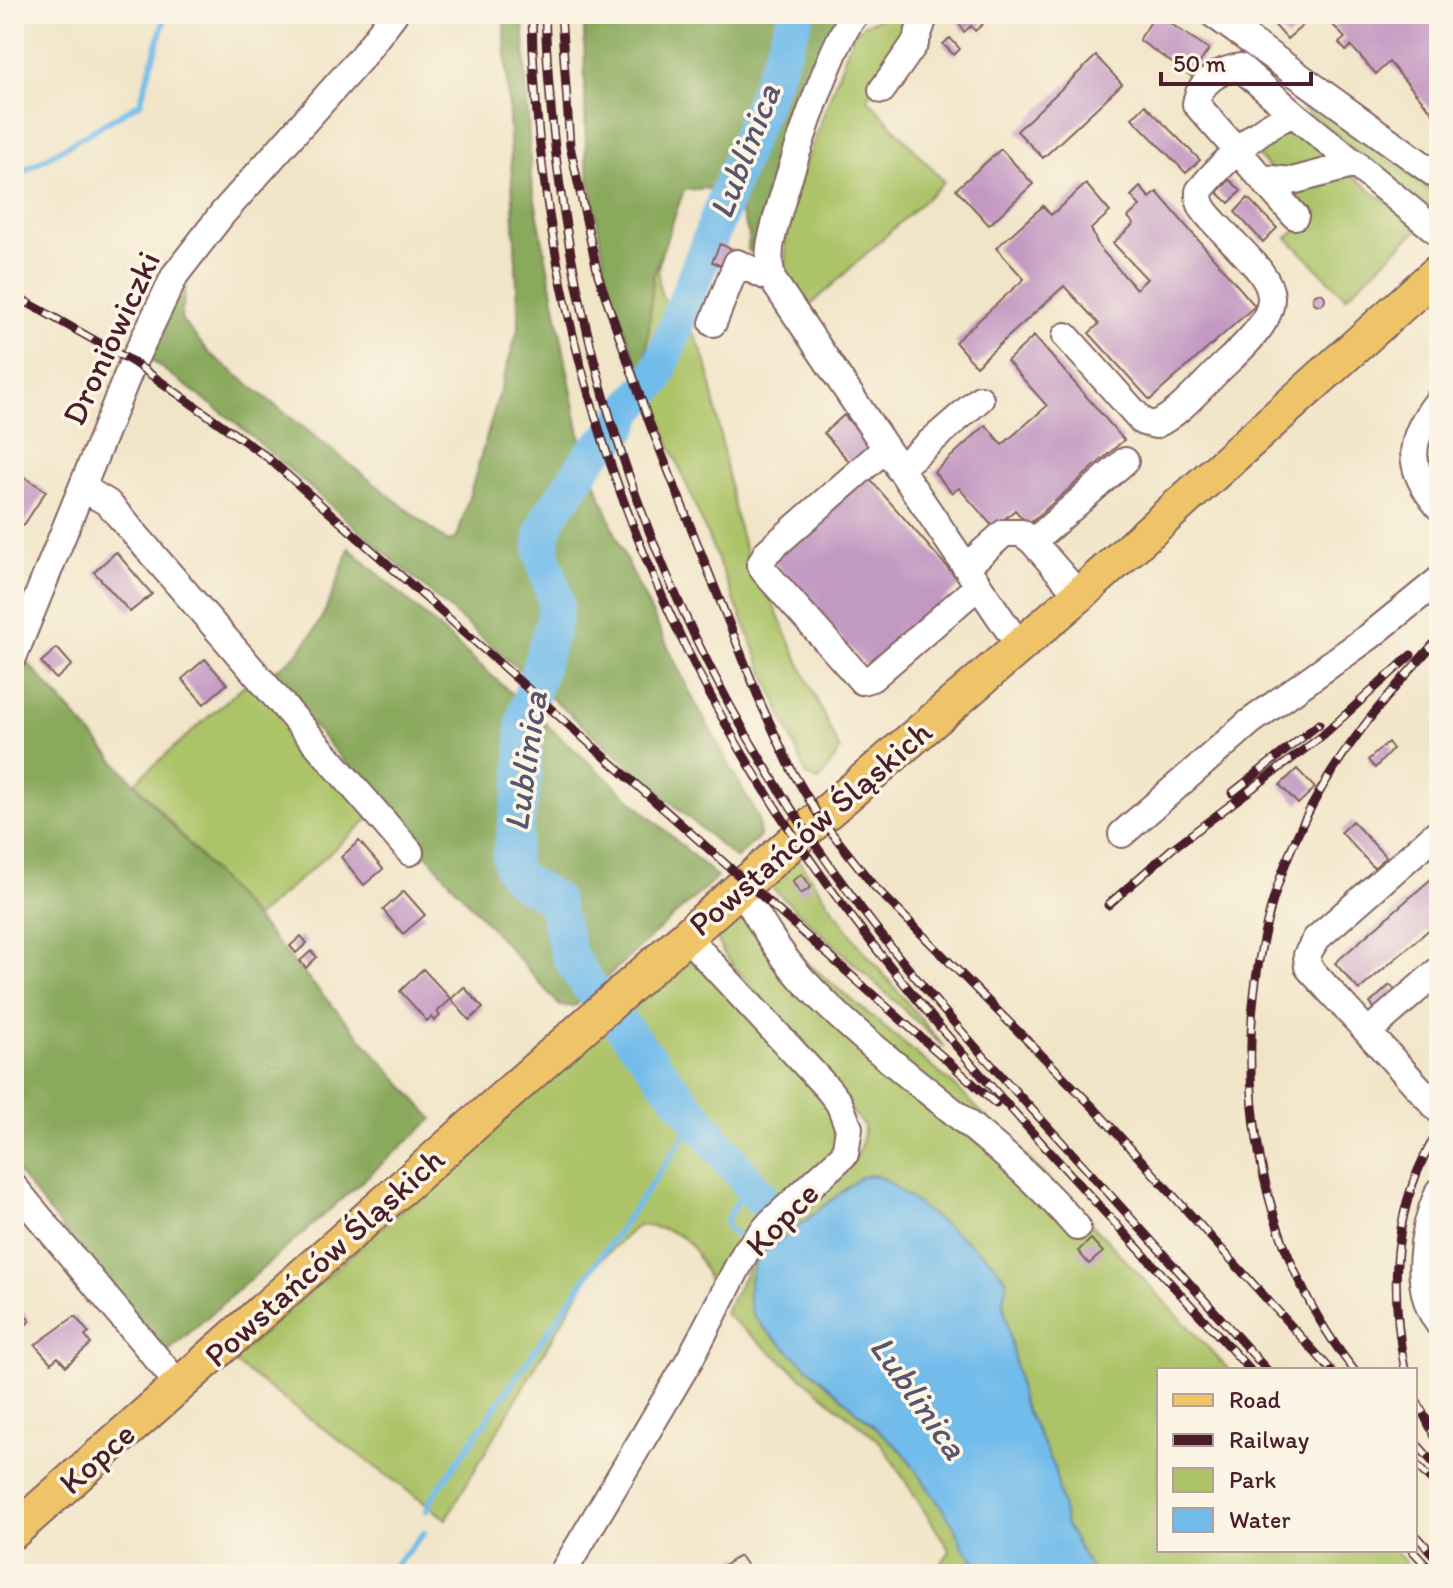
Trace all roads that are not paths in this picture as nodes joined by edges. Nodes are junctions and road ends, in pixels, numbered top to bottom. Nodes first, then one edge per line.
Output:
1 (394, 14) edge
2 (856, 14) edge
3 (925, 14) edge
4 (1213, 14) edge
5 (882, 90) dead end
6 (1294, 114) junction
7 (1239, 153) junction
8 (1356, 164) junction
9 (1439, 177) edge
10 (1262, 178) junction
11 (1295, 216) dead end
12 (1439, 233) edge
13 (1439, 271) edge
14 (772, 279) junction
15 (713, 323) dead end
16 (1066, 336) dead end
17 (980, 399) dead end
18 (1439, 400) edge
19 (892, 459) junction
20 (1125, 461) dead end
21 (83, 488) junction
22 (1439, 507) edge
23 (1033, 542) junction
24 (972, 576) junction
25 (1439, 580) edge
26 (1079, 595) junction
27 (1020, 647) junction
28 (14, 655) edge
29 (1439, 831) edge
30 (1122, 834) dead end
31 (410, 852) dead end
32 (741, 888) junction
33 (686, 936) junction
34 (1439, 970) edge
35 (1368, 1032) junction
36 (1439, 1110) edge
37 (14, 1187) edge
38 (1439, 1191) edge
39 (1077, 1227) dead end
40 (1439, 1324) edge
41 (179, 1385) junction
42 (14, 1531) edge
43 (562, 1574) edge

1 - 21 street, Droniowiczki
2 - 14 street
3 - 5 street
4 - 9 street
6 - 7 street
6 - 7 street
6 - 8 street
7 - 10 street
7 - 16 street
8 - 10 street
8 - 12 street
10 - 11 street
13 - 26 main road, Powstańców Śląskich
14 - 15 street
14 - 19 street
17 - 19 street
18 - 22 street
19 - 24 street
19 - 24 street
20 - 23 street
21 - 28 street, Droniowiczki
21 - 31 street
23 - 24 street
23 - 26 street
24 - 27 street
25 - 30 street
26 - 27 main road, Powstańców Śląskich
27 - 32 main road, Powstańców Śląskich
29 - 35 street
32 - 33 main road, Powstańców Śląskich
32 - 39 street
33 - 41 main road, Powstańców Śląskich
33 - 43 street, Kopce
34 - 35 street
35 - 36 street
37 - 41 street
38 - 40 street
41 - 42 main road, Kopce

